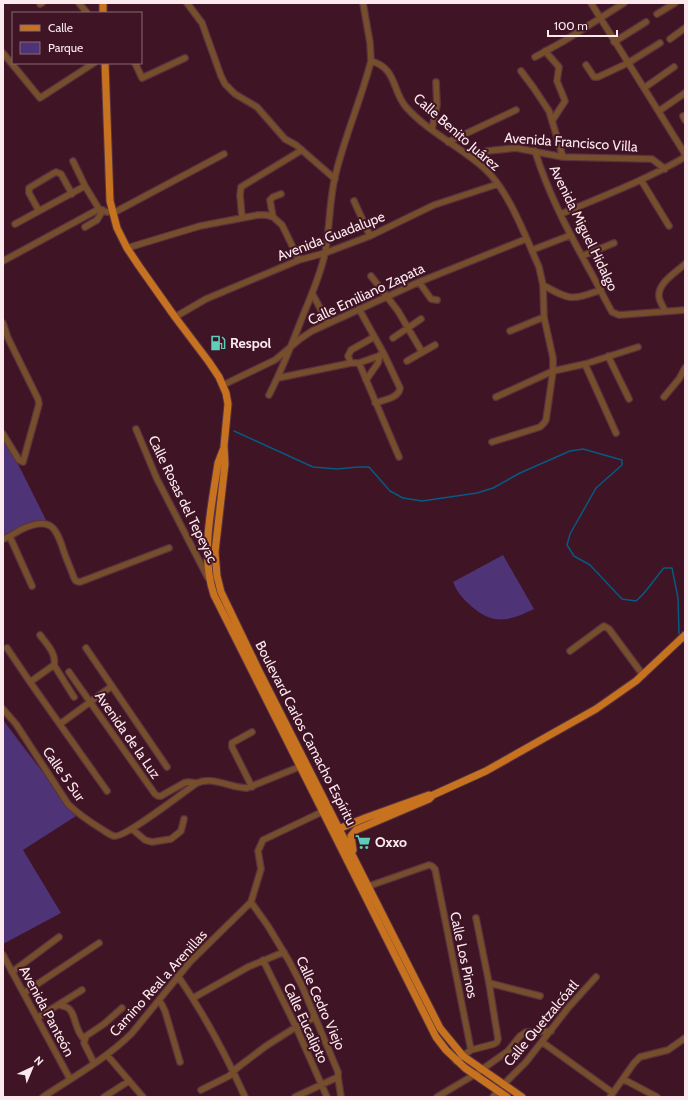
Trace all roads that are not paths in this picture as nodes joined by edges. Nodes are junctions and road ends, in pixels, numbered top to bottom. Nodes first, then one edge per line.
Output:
1 (79, 3) edge
2 (187, 3) edge
3 (363, 3) edge
4 (591, 3) edge
5 (624, 3) edge
6 (675, 3) edge
7 (86, 12) edge
8 (657, 14) dead end
9 (600, 18) junction
10 (646, 22) dead end
11 (685, 28) edge
12 (670, 39) dead end
13 (614, 42) junction
14 (660, 44) dead end
15 (545, 51) junction
16 (3, 53) edge
17 (535, 57) dead end
18 (185, 58) dead end
19 (371, 61) junction
20 (628, 63) junction
21 (12, 64) edge
22 (12, 64) edge
23 (92, 64) edge
24 (105, 64) edge
25 (135, 64) edge
26 (586, 65) dead end
27 (674, 67) dead end
28 (521, 71) dead end
29 (436, 82) dead end
30 (644, 88) junction
31 (685, 93) edge
32 (516, 110) dead end
33 (658, 111) junction
34 (552, 120) junction
35 (432, 129) junction
36 (448, 142) junction
37 (302, 150) junction
38 (535, 152) junction
39 (224, 154) dead end
40 (685, 156) edge
41 (563, 157) junction
42 (473, 159) junction
43 (73, 161) dead end
44 (665, 169) junction
45 (335, 179) junction
46 (641, 180) junction
47 (498, 184) junction
48 (85, 186) junction
49 (72, 194) junction
50 (282, 194) dead end
51 (354, 201) dead end
52 (101, 209) junction
53 (39, 211) junction
54 (112, 212) junction
55 (561, 214) junction
56 (242, 217) junction
57 (273, 217) junction
58 (15, 224) dead end
59 (669, 226) dead end
60 (85, 227) dead end
61 (571, 235) junction
62 (370, 236) junction
63 (526, 239) junction
64 (614, 243) dead end
65 (127, 248) junction
66 (532, 250) junction
67 (325, 253) junction
68 (582, 256) junction
69 (299, 260) junction
70 (3, 261) edge
71 (685, 264) edge
72 (371, 276) dead end
73 (418, 282) junction
74 (544, 285) junction
75 (601, 290) junction
76 (312, 293) junction
77 (387, 296) junction
78 (437, 300) dead end
79 (359, 309) junction
80 (685, 310) edge
81 (665, 311) junction
82 (175, 317) junction
83 (544, 317) junction
84 (421, 319) dead end
85 (3, 323) edge
86 (328, 323) junction
87 (408, 328) junction
88 (510, 331) dead end
89 (374, 337) junction
90 (393, 338) dead end
91 (435, 345) dead end
92 (291, 346) junction
93 (638, 347) dead end
94 (422, 352) junction
95 (382, 354) junction
96 (608, 356) junction
97 (407, 361) dead end
98 (351, 363) junction
99 (359, 363) junction
100 (585, 364) junction
101 (685, 368) edge
102 (553, 371) junction
103 (278, 378) junction
104 (366, 380) junction
105 (223, 385) junction
106 (269, 395) dead end
107 (496, 397) dead end
108 (664, 397) dead end
109 (629, 399) dead end
110 (376, 403) junction
111 (136, 429) dead end
112 (616, 433) dead end
113 (3, 434) edge
114 (492, 442) dead end
115 (224, 446) junction
116 (399, 457) dead end
117 (10, 537) junction
118 (3, 539) edge
119 (169, 548) dead end
120 (209, 578) junction
121 (32, 586) dead end
122 (40, 634) dead end
123 (685, 635) edge
124 (7, 648) dead end
125 (86, 648) dead end
126 (570, 652) dead end
127 (54, 665) junction
128 (69, 672) dead end
129 (643, 675) junction
130 (30, 682) junction
131 (112, 686) junction
132 (74, 696) dead end
133 (90, 702) junction
134 (3, 709) edge
135 (60, 724) junction
136 (252, 732) dead end
137 (299, 766) junction
138 (167, 767) dead end
139 (197, 783) junction
140 (252, 787) junction
141 (107, 791) dead end
142 (433, 795) junction
143 (326, 810) junction
144 (184, 819) dead end
145 (350, 825) junction
146 (132, 829) junction
147 (340, 829) junction
148 (353, 832) junction
149 (333, 833) junction
150 (354, 856) junction
151 (369, 886) junction
152 (362, 891) junction
153 (251, 902) junction
154 (476, 918) dead end
155 (59, 937) dead end
156 (99, 943) dead end
157 (284, 952) junction
158 (3, 955) edge
159 (263, 960) junction
160 (12, 972) junction
161 (178, 976) junction
162 (596, 977) dead end
163 (489, 982) junction
164 (82, 990) dead end
165 (24, 993) junction
166 (540, 996) dead end
167 (193, 998) junction
168 (159, 1000) junction
169 (59, 1004) junction
170 (122, 1008) dead end
171 (315, 1017) junction
172 (37, 1018) junction
173 (296, 1027) junction
174 (550, 1031) junction
175 (685, 1038) edge
176 (84, 1039) junction
177 (542, 1042) junction
178 (472, 1050) junction
179 (107, 1055) junction
180 (463, 1056) junction
181 (456, 1061) junction
182 (180, 1062) dead end
183 (94, 1063) junction
184 (481, 1069) junction
185 (233, 1072) junction
186 (474, 1075) junction
187 (338, 1076) junction
188 (70, 1079) junction
189 (623, 1079) junction
190 (129, 1081) junction
191 (321, 1084) junction
192 (503, 1085) junction
193 (201, 1090) dead end
194 (496, 1094) edge
195 (612, 1095) edge
196 (43, 1097) edge
197 (104, 1097) edge
198 (143, 1097) edge
199 (245, 1097) edge
200 (295, 1097) edge
201 (326, 1097) edge
202 (341, 1097) edge
203 (437, 1097) edge
204 (507, 1097) edge
205 (522, 1097) edge
206 (657, 1097) edge

1 - 7 street
2 - 37 street
3 - 19 street
4 - 9 street
5 - 9 street
6 - 8 street
9 - 13 street
9 - 15 street
10 - 13 street
11 - 12 street
13 - 20 street
14 - 20 street
15 - 17 street
15 - 34 street
16 - 21 street
18 - 25 street
19 - 35 street, Calle Benito Juárez
19 - 45 street
20 - 26 street
20 - 30 street
22 - 23 street
24 - 54 main road, Boulevard Carlos Camacho Espíritu
27 - 30 street
28 - 34 street
29 - 35 street
30 - 33 street
31 - 33 street
32 - 36 street
33 - 40 street
34 - 41 street
35 - 36 street, Calle Benito Juárez
36 - 42 street, Calle Benito Juárez
37 - 45 street
37 - 56 street
38 - 41 street, Avenida Francisco Villa
38 - 42 street, Avenida Francisco Villa
38 - 55 street, Avenida Miguel Hidalgo
39 - 54 street
40 - 44 street
41 - 44 street, Avenida Francisco Villa
42 - 47 street, Calle Benito Juárez
43 - 48 street
44 - 46 street
45 - 67 street
46 - 55 street
46 - 59 street
47 - 62 street, Avenida Guadalupe
47 - 63 street, Calle Benito Juárez
48 - 49 street
48 - 52 street
49 - 53 street
49 - 53 street
50 - 57 street
51 - 62 street
52 - 54 street
52 - 60 street
52 - 70 street
53 - 58 street
54 - 65 main road, Boulevard Carlos Camacho Espíritu
55 - 61 street, Avenida Miguel Hidalgo
56 - 57 street
56 - 65 street
57 - 69 street
61 - 66 street
61 - 68 street, Avenida Miguel Hidalgo
62 - 67 street, Avenida Guadalupe
63 - 66 street, Calle Benito Juárez
63 - 73 street, Calle Emiliano Zapata
64 - 68 street
65 - 82 main road, Boulevard Carlos Camacho Espíritu
66 - 74 street, Calle Benito Juárez
67 - 69 street, Avenida Guadalupe
67 - 76 street
68 - 75 street, Avenida Miguel Hidalgo
69 - 82 street, Avenida Guadalupe
71 - 81 street
72 - 77 street
73 - 77 street, Calle Emiliano Zapata
73 - 78 street
74 - 75 street
74 - 83 street, Calle Benito Juárez
75 - 81 street, Avenida Miguel Hidalgo
76 - 86 street
76 - 92 street
77 - 79 street, Calle Emiliano Zapata
77 - 87 street
79 - 86 street, Calle Emiliano Zapata
79 - 89 street
80 - 81 street
82 - 105 main road, Boulevard Carlos Camacho Espíritu
83 - 88 street
83 - 102 street, Calle Benito Juárez
84 - 87 street
85 - 113 street
86 - 92 street, Calle Emiliano Zapata
87 - 90 street
87 - 94 street
89 - 95 street
89 - 98 street
91 - 94 street
92 - 103 street
92 - 105 street, Calle Emiliano Zapata
93 - 96 street
94 - 97 street
95 - 99 street
95 - 104 street
95 - 110 street
96 - 100 street
96 - 109 street
98 - 99 street
98 - 103 street
99 - 104 street
100 - 102 street
100 - 112 street
101 - 108 street
102 - 107 street
102 - 114 street, Calle Benito Juárez
103 - 106 street
104 - 110 street
105 - 115 main road, Boulevard Carlos Camacho Espíritu
110 - 116 street
111 - 120 street, Calle Rosas del Tepeyac
115 - 120 main road, Boulevard Carlos Camacho Espíritu
115 - 143 main road, Boulevard Carlos Camacho Espíritu
117 - 118 street
117 - 119 street
117 - 121 street
120 - 137 main road, Boulevard Carlos Camacho Espíritu
122 - 127 street
123 - 129 main road
124 - 130 street
125 - 131 street
126 - 129 street
127 - 130 street
127 - 132 street
128 - 133 street, Avenida de la Luz
129 - 142 main road
130 - 135 street
131 - 133 street
131 - 138 street
133 - 135 street
133 - 139 street, Avenida de la Luz
134 - 146 street, Calle 5 Sur
135 - 141 street
136 - 140 street
137 - 140 street
137 - 143 main road, Boulevard Carlos Camacho Espíritu
139 - 140 street, Avenida de la Luz
139 - 146 street
142 - 145 main road
142 - 148 main road
143 - 147 main road, Boulevard Carlos Camacho Espíritu
143 - 149 main road, Boulevard Carlos Camacho Espíritu
143 - 153 street
144 - 146 street
145 - 147 main road
145 - 148 main road
147 - 149 main road
147 - 150 main road, Boulevard Carlos Camacho Espíritu
148 - 150 main road
149 - 152 main road, Boulevard Carlos Camacho Espíritu
150 - 151 main road, Boulevard Carlos Camacho Espíritu
151 - 152 street
151 - 178 street, Calle Los Pinos
151 - 180 main road, Boulevard Carlos Camacho Espíritu
152 - 181 main road, Boulevard Carlos Camacho Espíritu
153 - 157 street, Calle Cedro Viejo
153 - 161 street, Camino Real a Arenillas
154 - 163 street
155 - 160 street
156 - 165 street
157 - 159 street
157 - 171 street, Calle Cedro Viejo
158 - 160 street, Avenida Panteón
159 - 167 street
159 - 173 street, Calle Eucalipto
160 - 165 street, Avenida Panteón
161 - 167 street
161 - 168 street, Camino Real a Arenillas
162 - 174 street, Calle Quetzalcóatl
163 - 166 street
163 - 178 street
164 - 169 street
165 - 172 street, Avenida Panteón
167 - 185 street
168 - 179 street, Camino Real a Arenillas
168 - 182 street
169 - 172 street
169 - 176 street
170 - 176 street
171 - 173 street
171 - 187 street, Calle Cedro Viejo
172 - 188 street, Avenida Panteón
173 - 185 street
173 - 191 street, Calle Eucalipto
174 - 177 street, Calle Quetzalcóatl
174 - 184 street
175 - 189 street
176 - 183 street
177 - 192 street, Calle Quetzalcóatl
177 - 195 street
178 - 180 street
179 - 183 street, Camino Real a Arenillas
179 - 190 street
180 - 181 street
180 - 184 main road, Boulevard Carlos Camacho Espíritu
181 - 186 main road, Boulevard Carlos Camacho Espíritu
183 - 188 street, Camino Real a Arenillas
184 - 186 street
184 - 192 main road, Boulevard Carlos Camacho Espíritu
185 - 193 street
185 - 199 street
186 - 194 main road, Boulevard Carlos Camacho Espíritu
186 - 203 street
187 - 191 street
187 - 202 street, Calle Cedro Viejo
188 - 196 street, Camino Real a Arenillas
189 - 195 street
189 - 206 street
190 - 197 street
190 - 198 street
191 - 200 street
191 - 201 street, Calle Eucalipto
192 - 205 main road, Boulevard Carlos Camacho Espíritu
194 - 204 main road, Boulevard Carlos Camacho Espíritu

